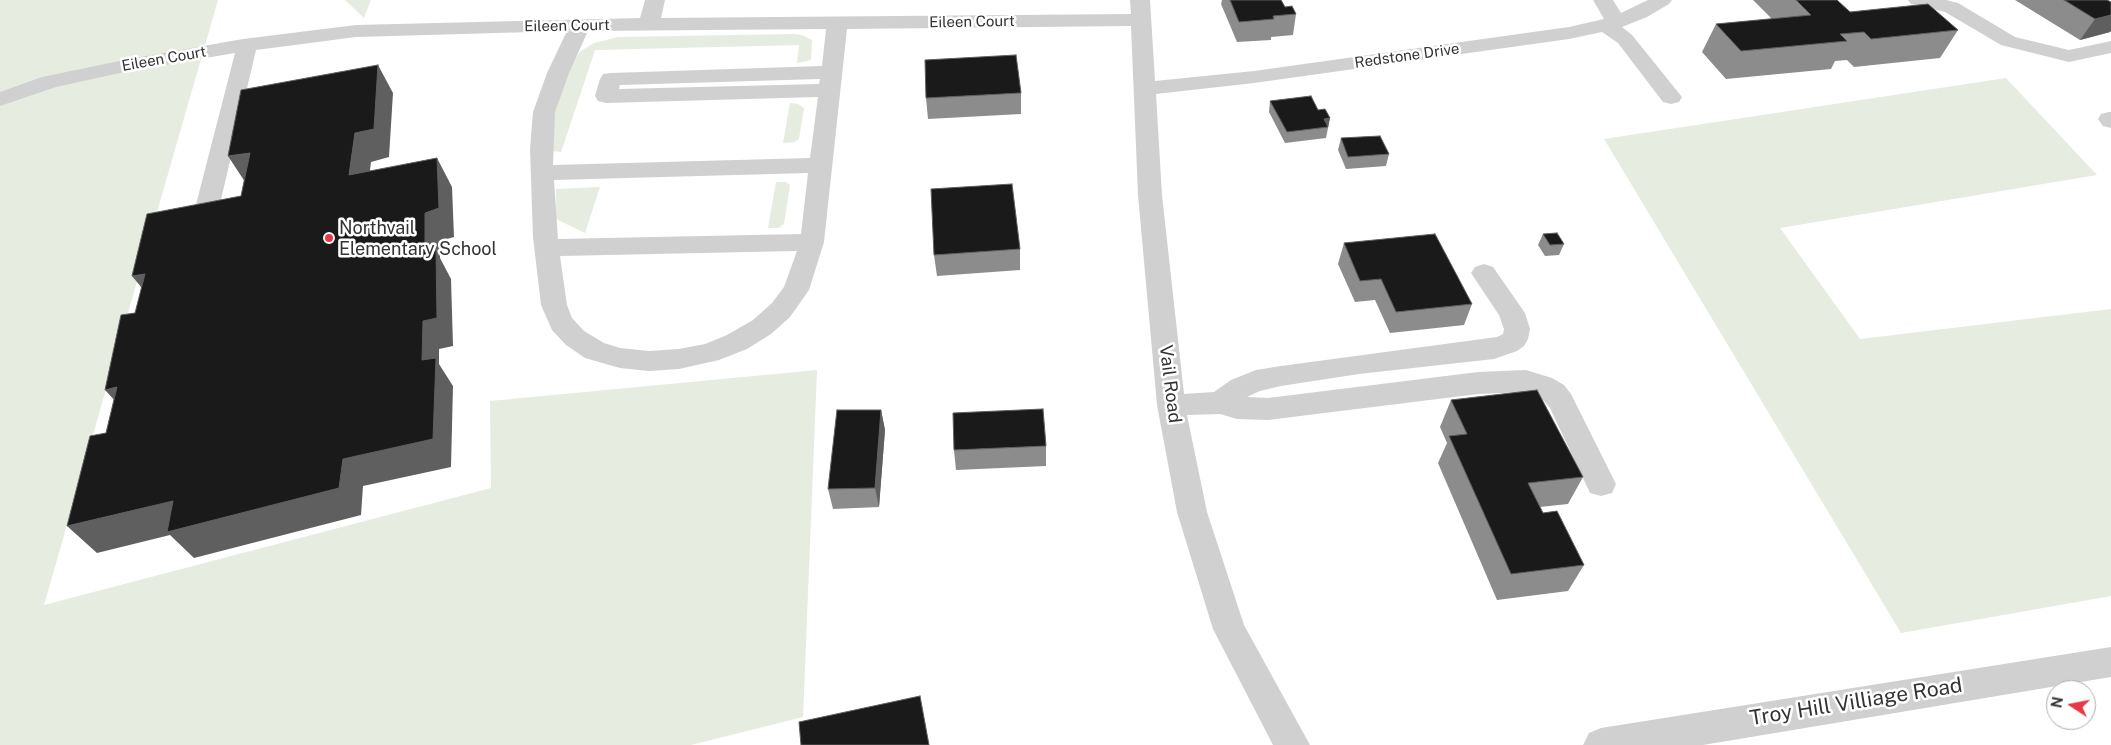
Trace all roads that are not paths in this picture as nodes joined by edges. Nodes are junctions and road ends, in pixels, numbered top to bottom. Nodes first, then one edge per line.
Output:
1 (655, 0) edge
2 (1603, 0) edge
3 (1662, 0) edge
4 (1918, 0) edge
5 (1141, 10) edge
6 (837, 24) junction
7 (1611, 24) junction
8 (580, 25) junction
9 (649, 25) junction
10 (247, 45) junction
11 (2111, 47) edge
12 (830, 81) junction
13 (1146, 89) junction
14 (1671, 97) dead end
15 (0, 100) edge
16 (820, 165) junction
17 (542, 173) junction
18 (240, 212) edge
19 (812, 242) junction
20 (546, 248) junction
21 (1484, 273) dead end
22 (1220, 402) junction
23 (1170, 405) junction
24 (1601, 484) dead end
25 (2111, 662) edge
26 (1694, 738) edge
27 (1292, 745) edge
28 (1601, 745) edge

1 - 9 street
2 - 7 street
3 - 7 street, Redstone Drive
4 - 11 street
5 - 6 street, Eileen Court
5 - 13 street, Vail Road
6 - 9 street, Eileen Court
6 - 12 street
7 - 13 street, Redstone Drive
7 - 14 street
8 - 9 street, Eileen Court
8 - 10 street, Eileen Court
8 - 17 street
10 - 15 street, Eileen Court
10 - 18 street
12 - 12 street
12 - 16 street
13 - 23 street, Vail Road
16 - 17 street
16 - 19 street
17 - 20 street
19 - 20 street
19 - 20 street
21 - 22 street
22 - 23 street
22 - 24 street
23 - 27 street, Vail Road
25 - 26 street, Troy Hill Villiage Road
26 - 28 street, Troy Hill Villiage Road

